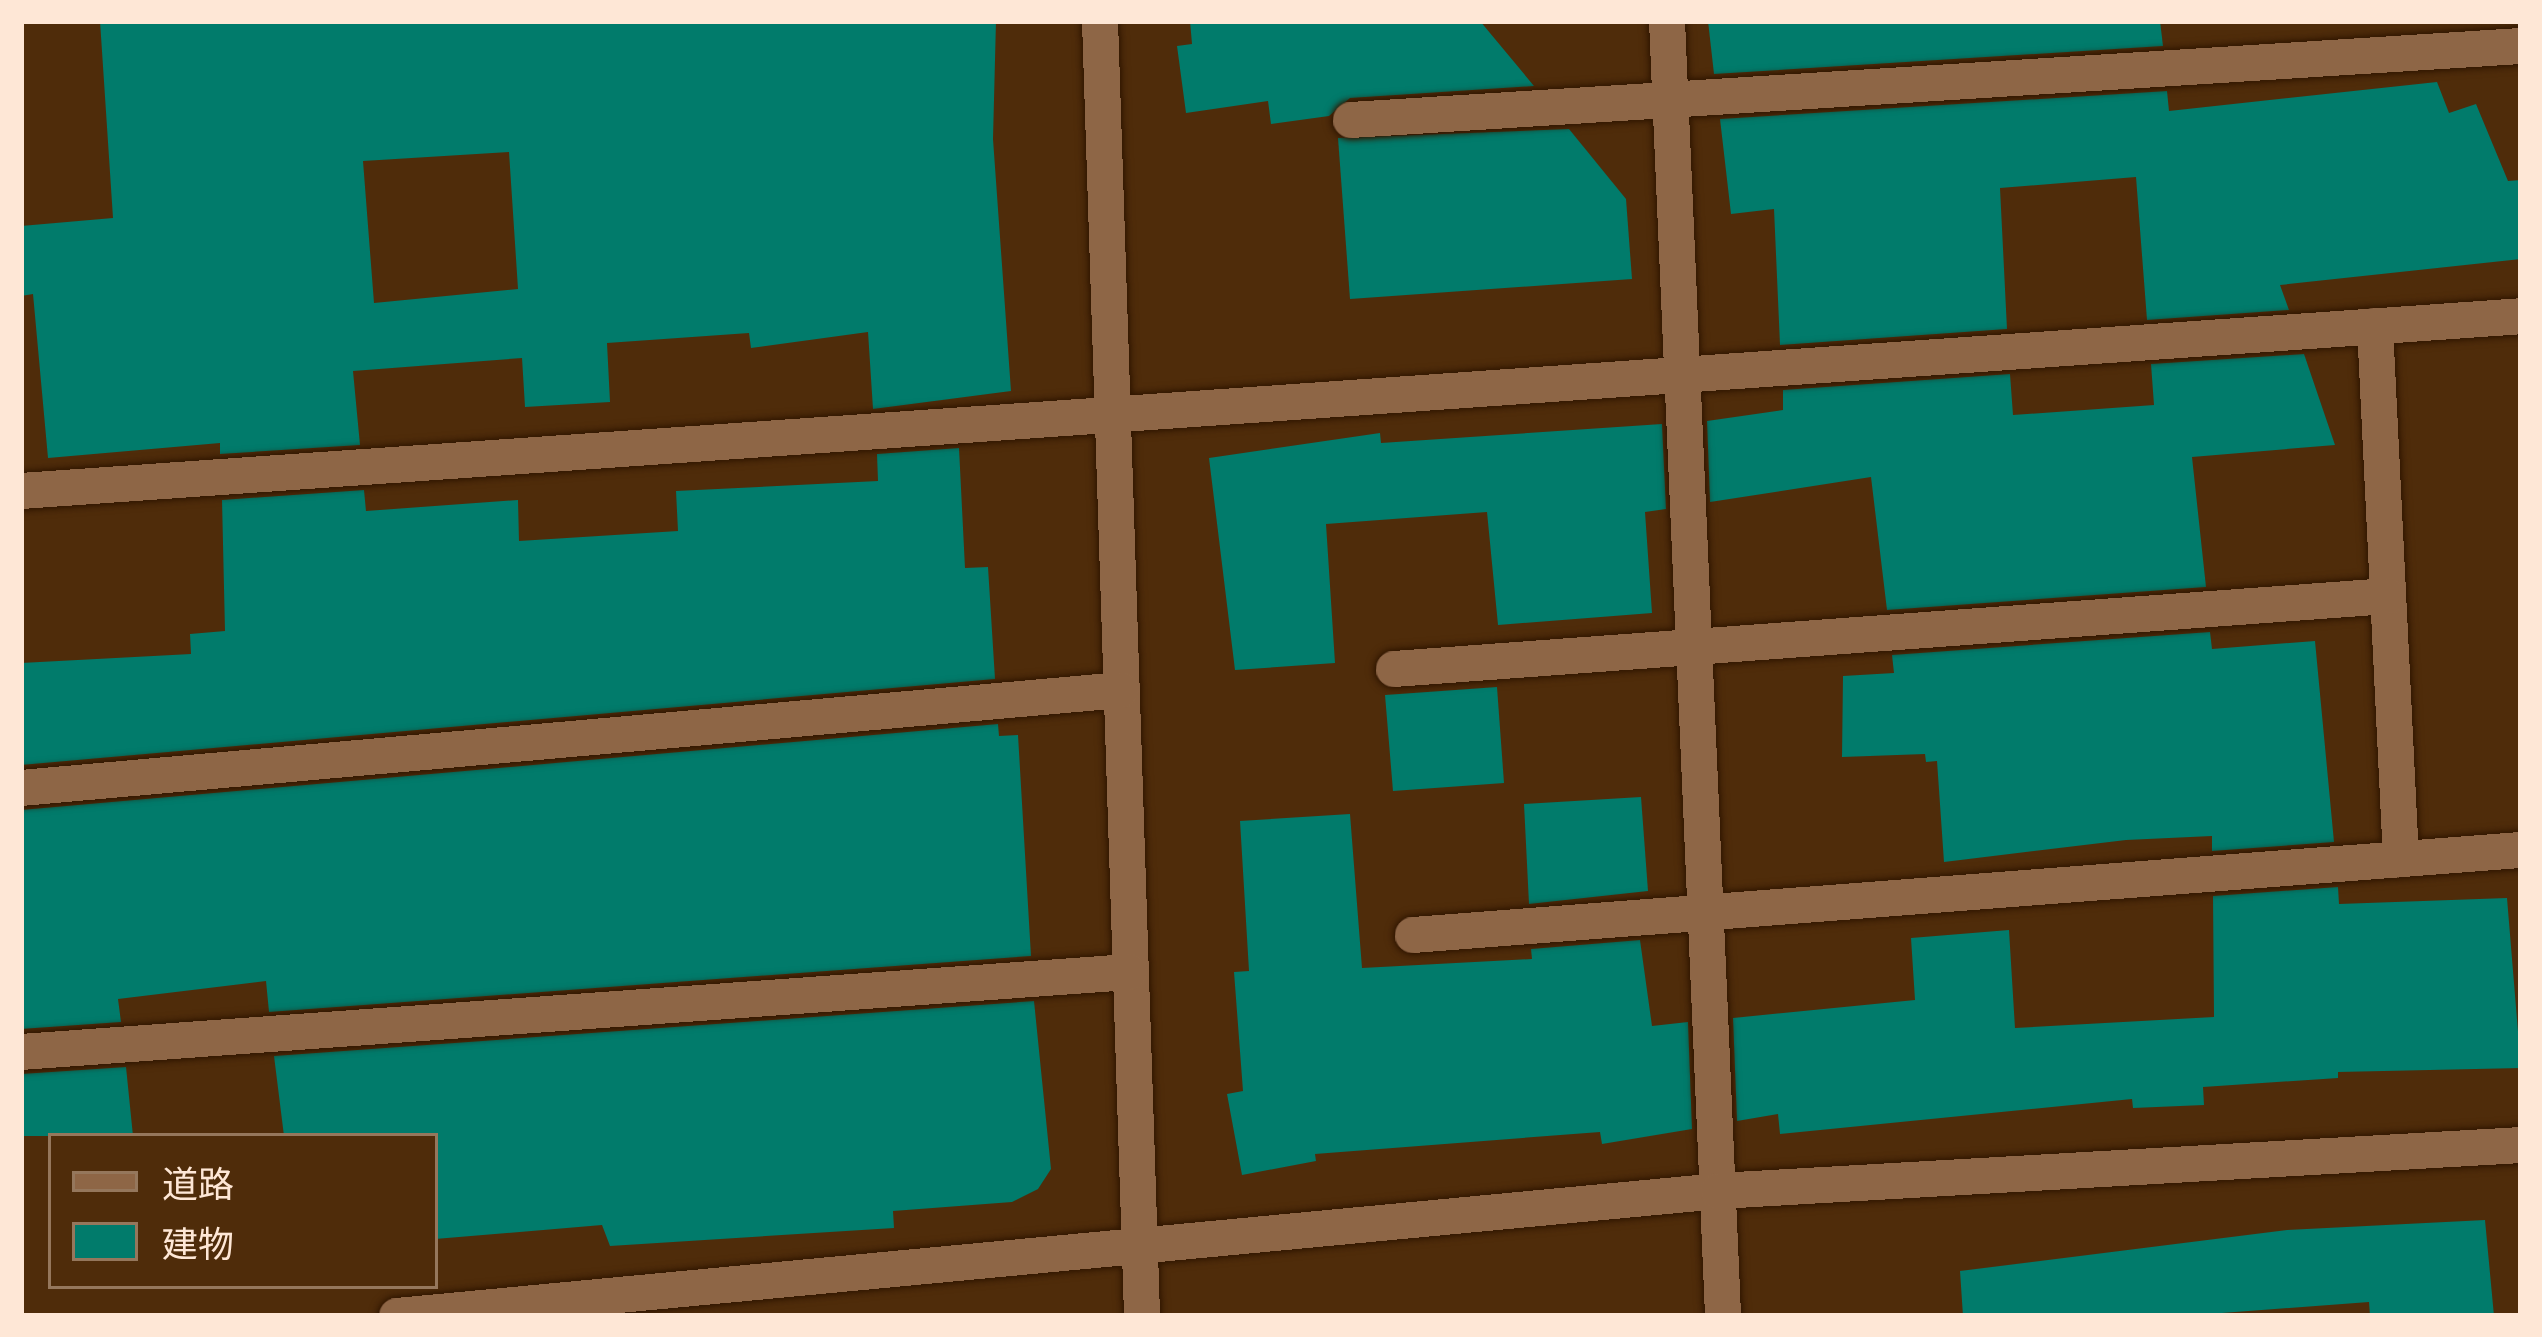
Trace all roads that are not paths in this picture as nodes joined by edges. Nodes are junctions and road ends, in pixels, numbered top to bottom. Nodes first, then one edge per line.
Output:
1 (1100, 21) edge
2 (1667, 21) edge
3 (2521, 46) edge
4 (1670, 95) junction
5 (1351, 120) dead end
6 (2521, 316) edge
7 (2374, 326) junction
8 (1683, 372) junction
9 (1113, 420) junction
10 (21, 491) edge
11 (2387, 596) junction
12 (1694, 642) junction
13 (1394, 669) dead end
14 (1121, 690) junction
15 (21, 788) edge
16 (2521, 850) edge
17 (2401, 859) junction
18 (1706, 913) junction
19 (1414, 935) dead end
20 (1129, 972) junction
21 (21, 1052) edge
22 (2521, 1145) edge
23 (1719, 1191) junction
24 (1138, 1244) junction
25 (397, 1316) edge
26 (1142, 1316) edge
27 (1723, 1316) edge

1 - 9 street
2 - 4 street
3 - 4 street
4 - 5 street
4 - 8 street
6 - 7 street
7 - 8 street
7 - 11 street
8 - 9 street
8 - 12 street
9 - 10 street
9 - 14 street
11 - 12 street
11 - 17 street
12 - 13 street
12 - 18 street
14 - 15 street
14 - 20 street
16 - 17 street
17 - 18 street
18 - 19 street
18 - 23 street
20 - 21 street
20 - 24 street
22 - 23 street
23 - 24 street
23 - 27 street
24 - 25 street
24 - 26 street

